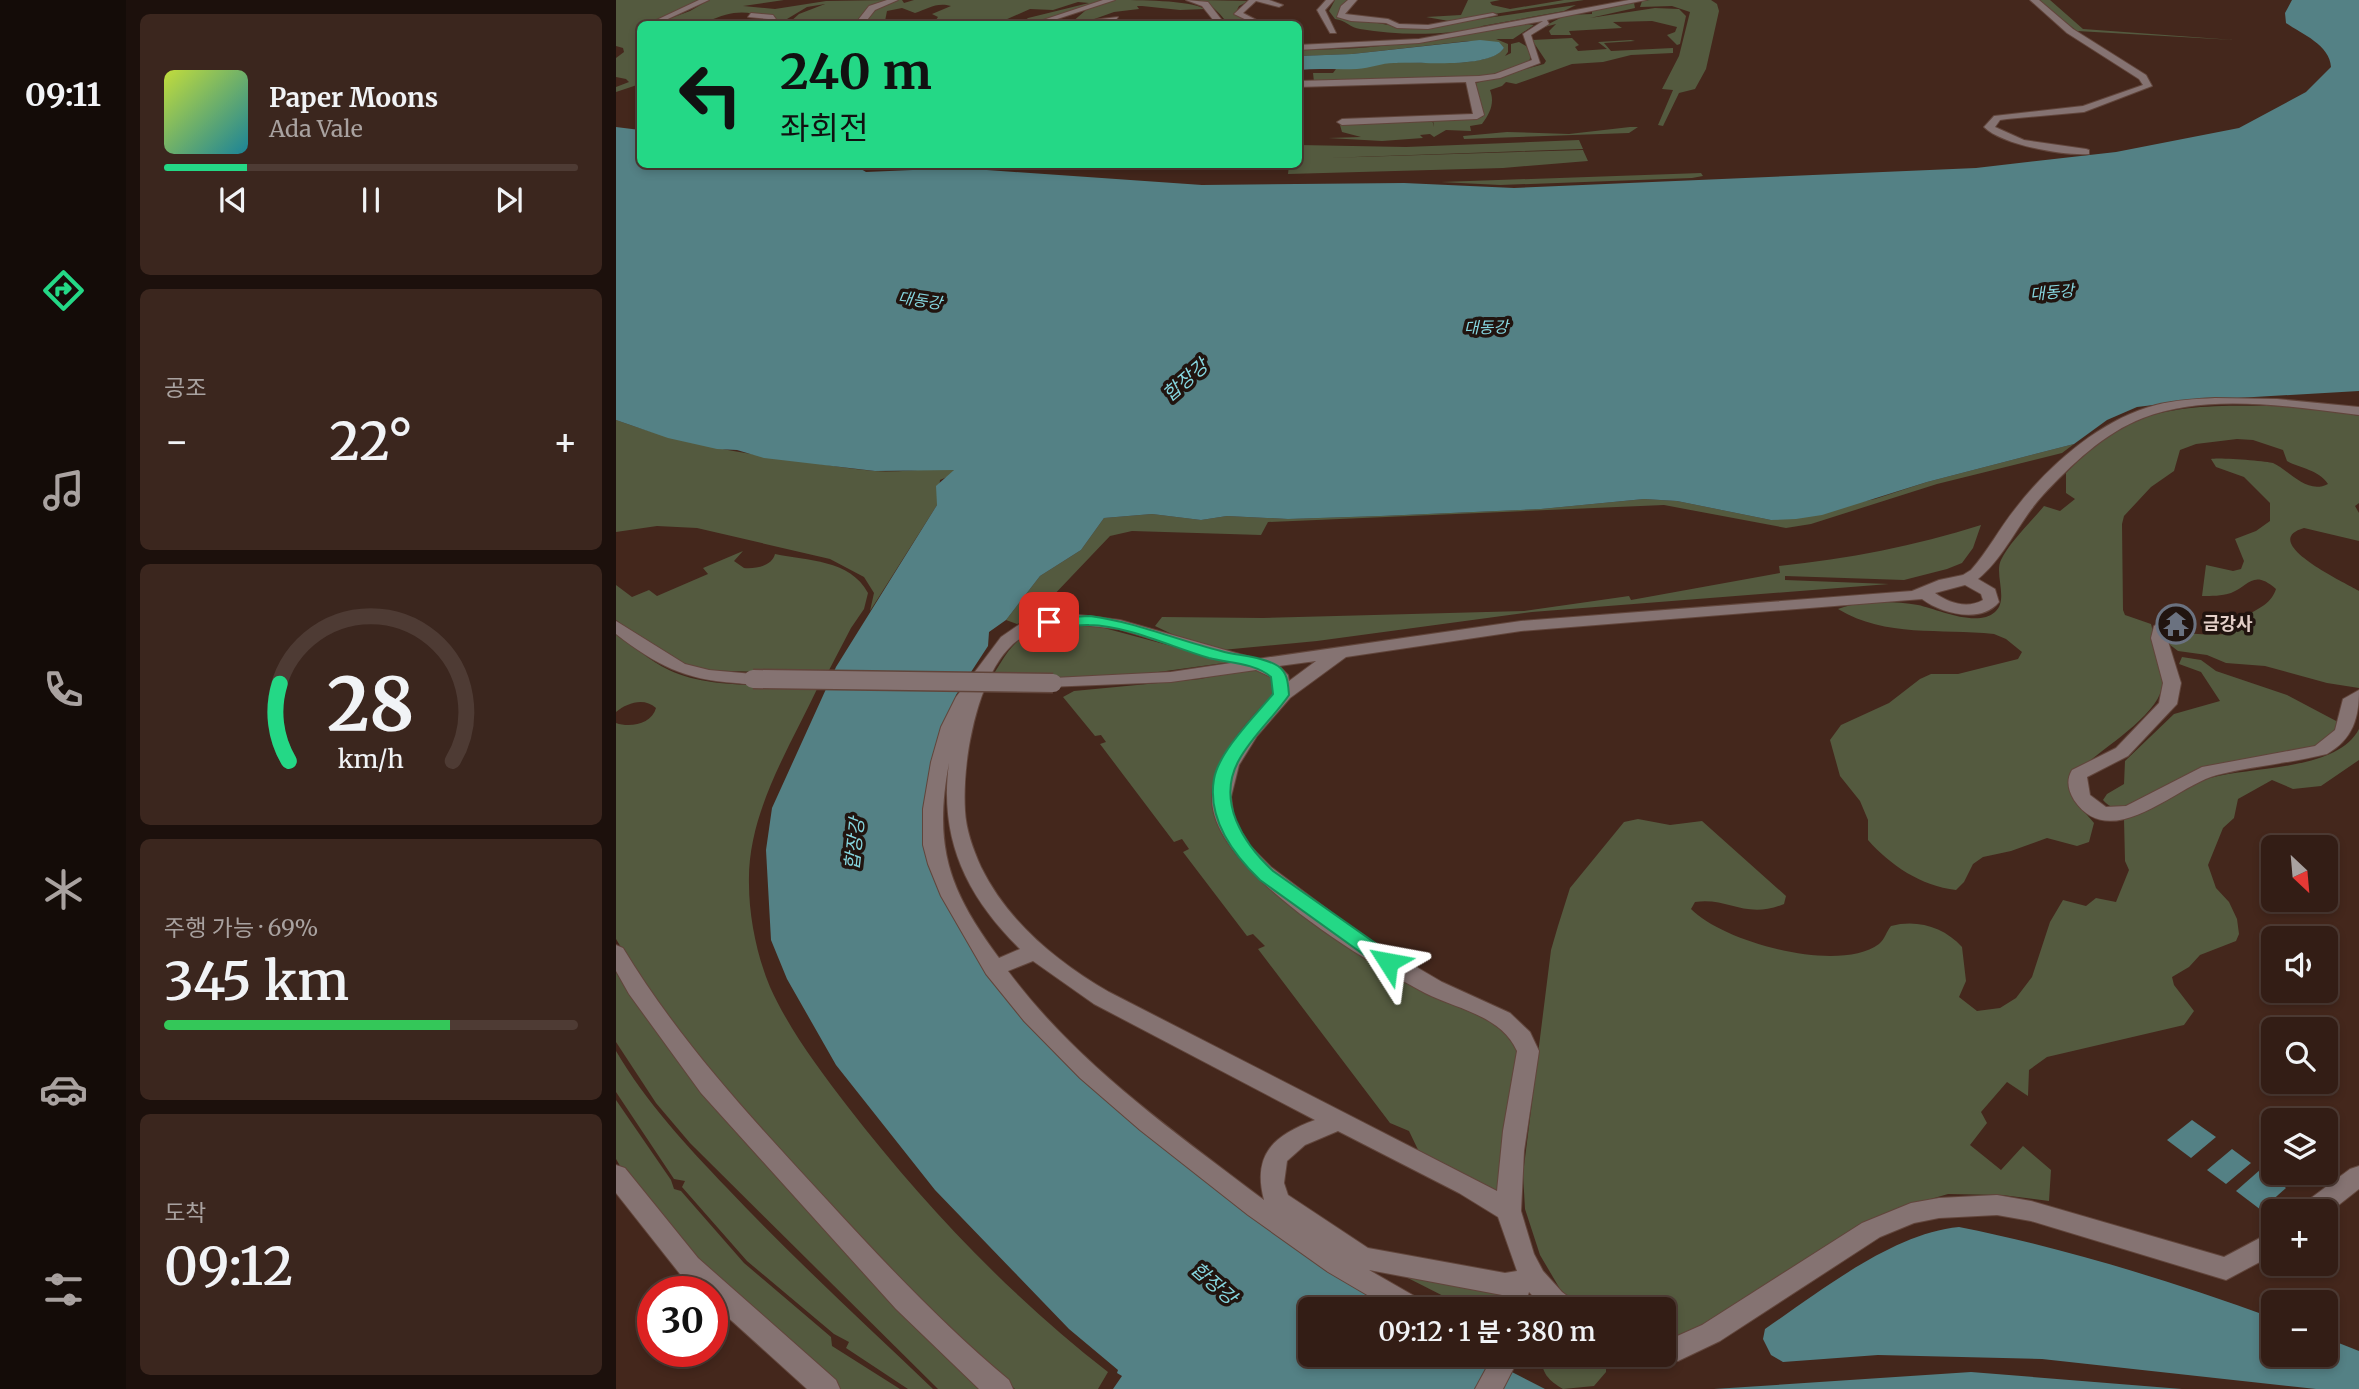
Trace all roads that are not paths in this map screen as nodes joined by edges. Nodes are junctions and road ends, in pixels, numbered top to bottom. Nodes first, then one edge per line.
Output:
1 (705, 0) edge
2 (894, 0) edge
3 (1111, 0) edge
4 (1190, 0) edge
5 (1254, 0) edge
6 (1259, 0) edge
7 (1329, 0) edge
8 (1353, 0) edge
9 (1609, 0) edge
10 (1642, 0) edge
11 (2034, 0) edge
12 (1585, 1) edge
13 (1279, 5) dead end
14 (1534, 9) dead end
15 (1075, 11) junction
16 (1509, 13) dead end
17 (1563, 14) junction
18 (751, 15) dead end
19 (1115, 19) dead end
20 (659, 21) edge
21 (771, 21) edge
22 (861, 21) edge
23 (1044, 21) edge
24 (1067, 21) edge
25 (1099, 21) edge
26 (1219, 21) edge
27 (1253, 21) edge
28 (1524, 21) junction
29 (1541, 25) junction
30 (1334, 31) dead end
31 (1302, 48) edge
32 (1470, 79) junction
33 (1302, 84) edge
34 (1423, 108) dead end
35 (1434, 119) junction
36 (1342, 122) dead end
37 (2087, 152) dead end
38 (2347, 397) dead end
39 (2359, 409) edge
40 (1968, 580) junction
41 (1925, 593) junction
42 (616, 626) edge
43 (2162, 626) dead end
44 (1351, 650) junction
45 (1257, 664) junction
46 (1282, 695) junction
47 (2359, 695) edge
48 (955, 734) junction
49 (1035, 951) junction
50 (616, 953) edge
51 (994, 969) junction
52 (1340, 1121) junction
53 (616, 1175) edge
54 (2359, 1176) edge
55 (2328, 1199) edge
56 (1509, 1212) junction
57 (1279, 1213) junction
58 (2261, 1249) edge
59 (1362, 1258) junction
60 (1337, 1264) junction
61 (1518, 1291) edge
62 (1393, 1297) edge
63 (1676, 1349) edge
64 (1501, 1367) edge
65 (826, 1389) edge
66 (999, 1389) edge
67 (1489, 1389) edge

1 - 20 street
2 - 22 street
3 - 15 street
4 - 26 street
5 - 27 street
6 - 13 street
7 - 30 street
8 - 16 street
9 - 12 street
10 - 17 street
11 - 37 street
12 - 14 street
12 - 17 street
15 - 23 street
15 - 24 street
17 - 28 street
17 - 29 street
18 - 21 street
19 - 25 street
28 - 29 street
28 - 31 street
29 - 32 street
32 - 33 street
32 - 35 street
34 - 35 street
35 - 36 street
38 - 39 street
39 - 40 street
40 - 41 street
40 - 41 street
41 - 44 street
42 - 45 street, bridge
43 - 47 street
44 - 45 street
44 - 46 street
45 - 46 street
45 - 48 street
46 - 56 street
48 - 49 street
48 - 51 street
49 - 51 street
49 - 52 street
50 - 66 street
51 - 57 street
52 - 56 street
52 - 57 street
53 - 65 street
54 - 55 street
56 - 61 street
57 - 59 street
57 - 60 street
58 - 63 street
59 - 60 street
59 - 61 street
60 - 62 street
64 - 67 street

